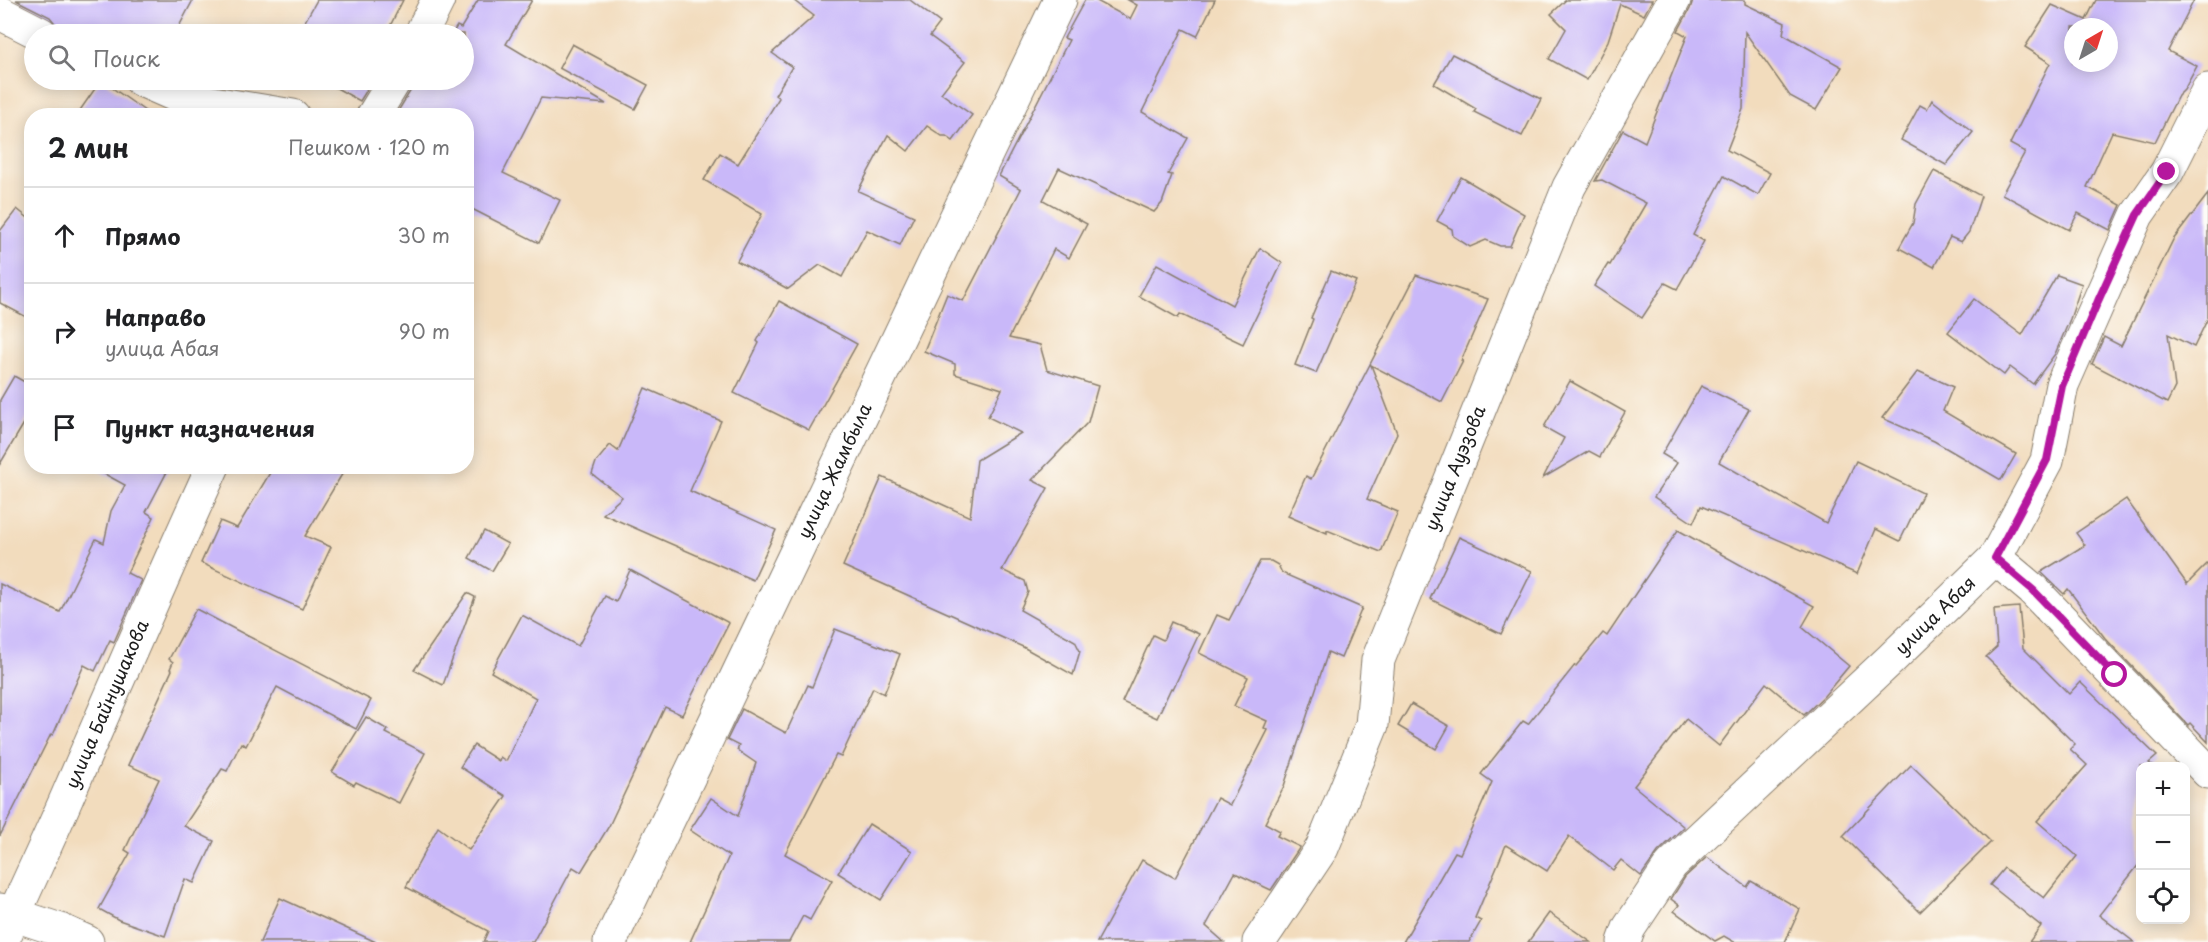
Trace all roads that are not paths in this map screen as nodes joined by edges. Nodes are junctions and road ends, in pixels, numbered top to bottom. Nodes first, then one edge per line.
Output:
1 (438, 0) edge
2 (1060, 0) edge
3 (1674, 0) edge
4 (0, 13) edge
5 (426, 24) edge
6 (24, 25) edge
7 (164, 90) edge
8 (389, 90) edge
9 (2208, 90) edge
10 (244, 108) edge
11 (378, 108) edge
12 (209, 474) edge
13 (1995, 558) junction
14 (2208, 772) edge
15 (5, 922) edge
16 (87, 942) edge
17 (610, 942) edge
18 (1259, 942) edge
19 (1624, 942) edge

1 - 5 street
2 - 17 street, улица Жамбыла
3 - 18 street, улица Ауэзова
4 - 6 street
7 - 10 street
8 - 11 street
9 - 13 street, улица Абая
12 - 15 street, улица Байнушакова
13 - 14 street
13 - 19 street, улица Абая
15 - 16 street

